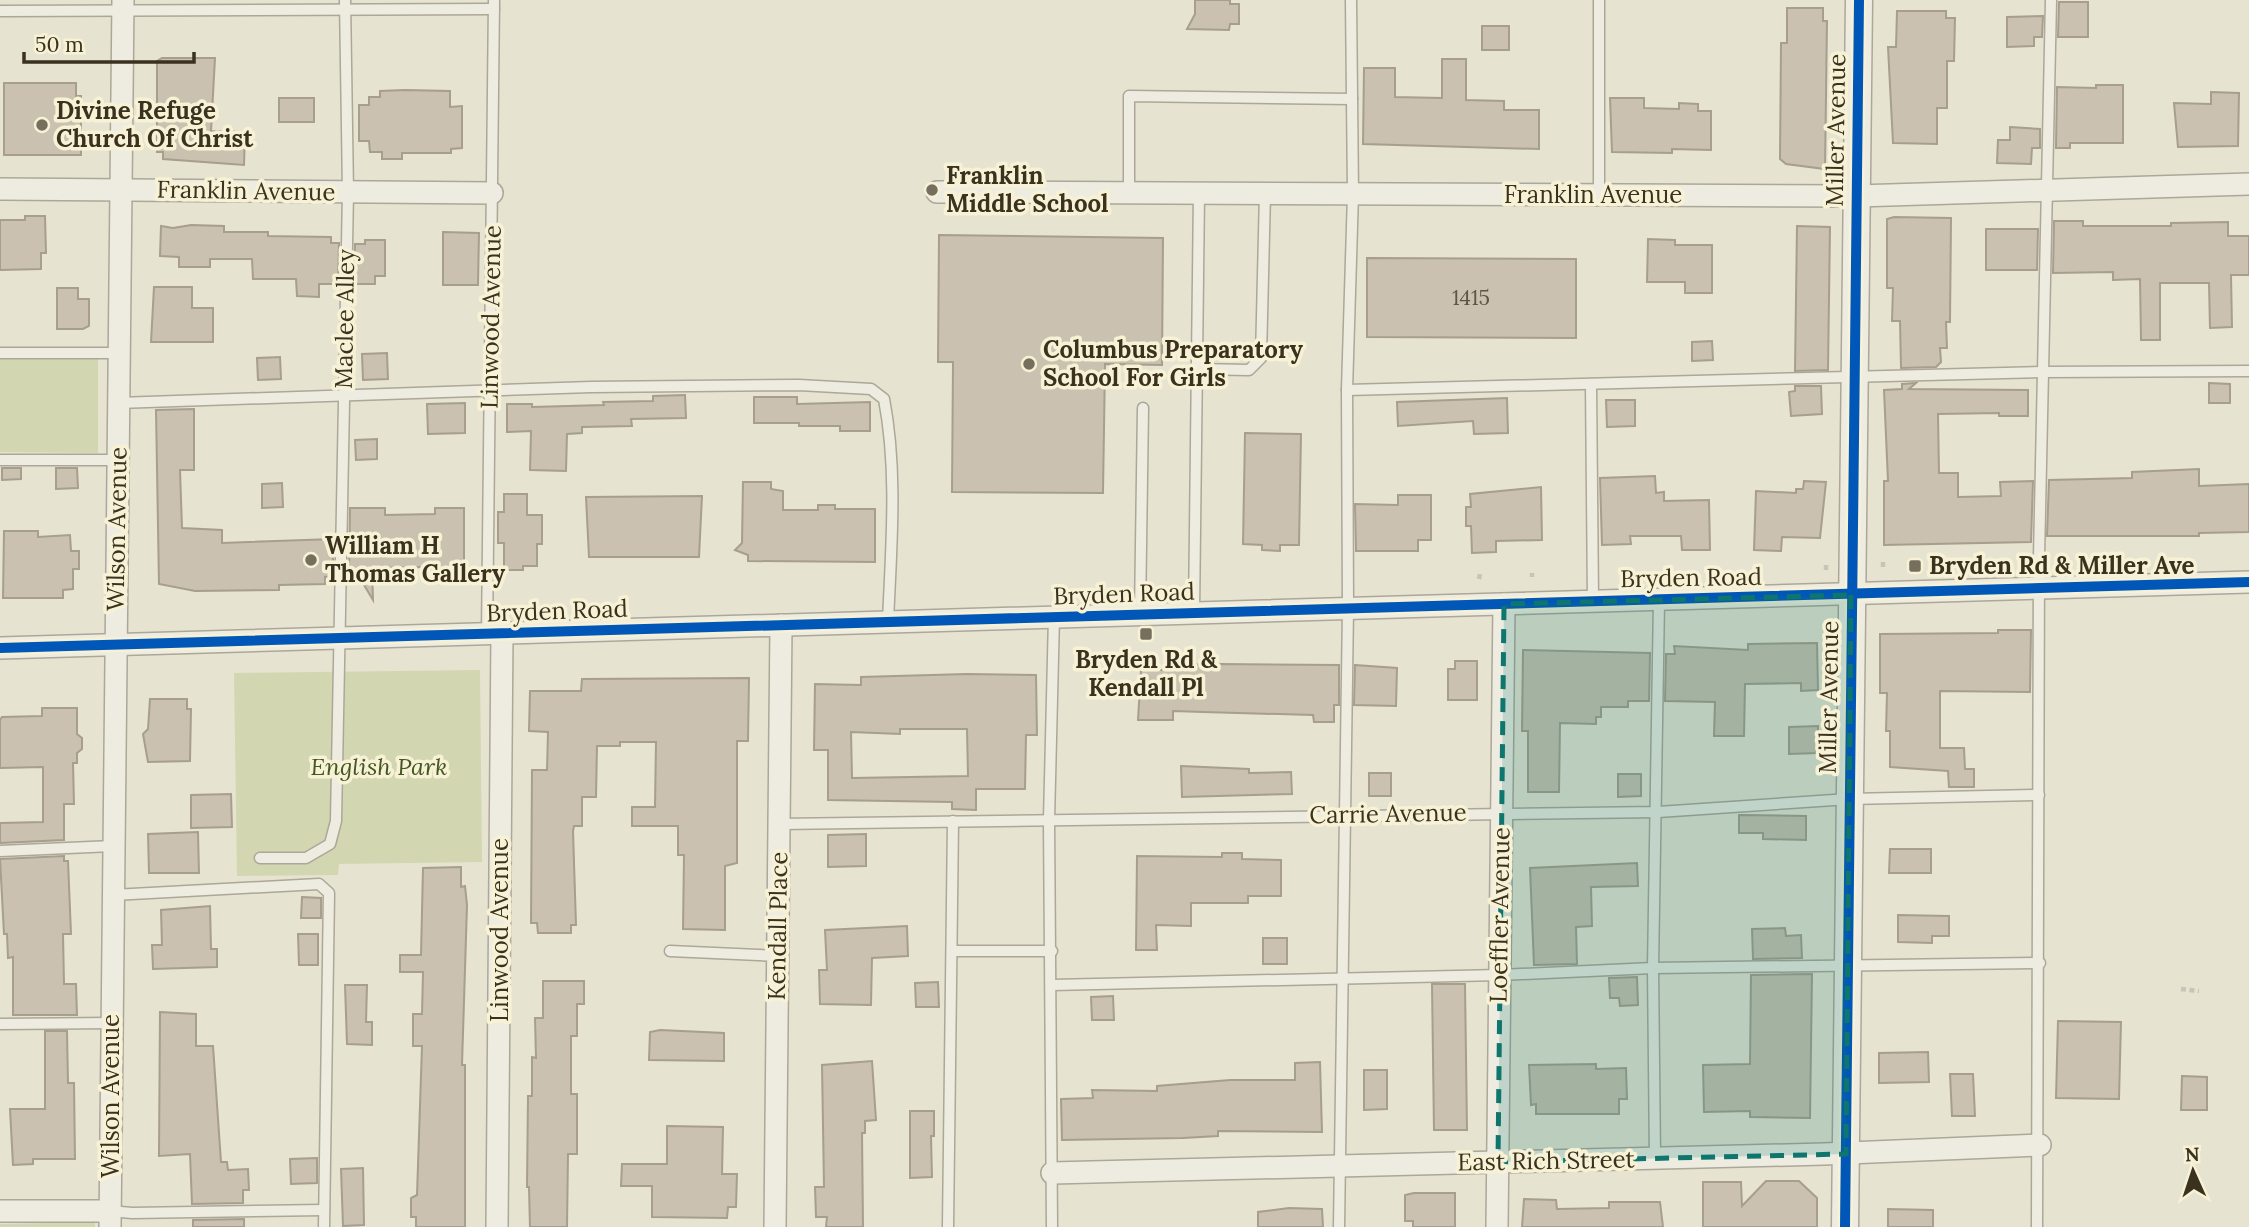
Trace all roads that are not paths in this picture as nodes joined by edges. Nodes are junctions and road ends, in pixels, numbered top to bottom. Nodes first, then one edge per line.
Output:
1 (1351, 0) edge
2 (1599, 0) edge
3 (1859, 0) edge
4 (2051, 0) edge
5 (123, 5) edge
6 (345, 5) edge
7 (494, 5) edge
8 (0, 11) edge
9 (1352, 99) junction
10 (2249, 184) edge
11 (0, 189) edge
12 (120, 189) junction
13 (2046, 190) junction
14 (348, 192) junction
15 (937, 192) dead end
16 (492, 193) junction
17 (1129, 193) junction
18 (1199, 193) junction
19 (1265, 193) junction
20 (1353, 194) junction
21 (1599, 195) junction
22 (1857, 196) junction
23 (0, 353) edge
24 (118, 353) junction
25 (1196, 369) junction
26 (2249, 371) edge
27 (2043, 372) junction
28 (1854, 379) junction
29 (1591, 384) junction
30 (1347, 390) junction
31 (490, 393) junction
32 (343, 397) junction
33 (118, 403) junction
34 (1143, 408) dead end
35 (0, 460) edge
36 (118, 460) junction
37 (2249, 582) edge
38 (2039, 589) junction
39 (1851, 595) junction
40 (1659, 600) junction
41 (1592, 601) junction
42 (1504, 604) junction
43 (1348, 608) junction
44 (1194, 612) junction
45 (1140, 614) junction
46 (1054, 617) junction
47 (888, 622) junction
48 (781, 625) junction
49 (495, 634) junction
50 (338, 639) junction
51 (116, 645) junction
52 (0, 649) edge
53 (2039, 796) junction
54 (1849, 799) junction
55 (1501, 812) junction
56 (1658, 812) junction
57 (1343, 815) junction
58 (1049, 820) junction
59 (953, 821) junction
60 (779, 824) junction
61 (113, 846) junction
62 (0, 850) edge
63 (260, 858) dead end
64 (113, 895) junction
65 (670, 951) dead end
66 (952, 951) junction
67 (1052, 951) junction
68 (778, 956) junction
69 (2040, 963) junction
70 (1847, 965) junction
71 (1653, 968) junction
72 (1500, 975) junction
73 (1341, 979) junction
74 (1052, 985) junction
75 (112, 1023) junction
76 (0, 1024) edge
77 (2040, 1145) junction
78 (1846, 1154) junction
79 (1655, 1158) junction
80 (1497, 1163) junction
81 (1339, 1166) junction
82 (1052, 1173) junction
83 (324, 1210) junction
84 (0, 1212) edge
85 (110, 1219) edge
86 (324, 1227) edge
87 (497, 1227) edge
88 (775, 1227) edge
89 (948, 1227) edge
90 (1052, 1227) edge
91 (1339, 1227) edge
92 (1497, 1227) edge
93 (1845, 1227) edge
94 (2038, 1227) edge

1 - 9 lane
2 - 21 lane
3 - 22 street, Miller Avenue
4 - 13 lane
5 - 6 lane
5 - 8 lane
5 - 12 street, Wilson Avenue
6 - 7 lane
6 - 14 lane, Maclee Alley
7 - 16 lane, Linwood Avenue
9 - 17 lane
9 - 20 lane
10 - 13 street, Franklin Avenue
11 - 12 street, Franklin Avenue
12 - 14 street, Franklin Avenue
12 - 24 street, Wilson Avenue
13 - 22 street, Franklin Avenue
13 - 27 lane
14 - 16 street, Franklin Avenue
14 - 32 lane, Maclee Alley
15 - 17 street, Franklin Avenue
16 - 31 lane, Linwood Avenue
17 - 18 street, Franklin Avenue
18 - 19 street, Franklin Avenue
18 - 25 lane
19 - 20 street, Franklin Avenue
19 - 25 lane
20 - 21 street, Franklin Avenue
20 - 30 lane
21 - 22 street, Franklin Avenue
22 - 28 street, Miller Avenue
23 - 24 lane
24 - 33 street, Wilson Avenue
25 - 44 lane
26 - 27 lane
27 - 28 lane
27 - 38 lane
28 - 29 lane
28 - 39 street, Miller Avenue
29 - 30 lane
29 - 41 lane
30 - 43 lane
31 - 32 lane
31 - 47 lane
31 - 49 lane, Linwood Avenue
32 - 33 lane
32 - 50 lane, Maclee Alley
33 - 36 street, Wilson Avenue
34 - 45 lane
35 - 36 lane
36 - 51 street, Wilson Avenue
37 - 38 street, Bryden Road
38 - 39 street, Bryden Road
38 - 53 lane
39 - 40 street, Bryden Road
39 - 54 street, Miller Avenue
40 - 41 street, Bryden Road
40 - 56 lane
41 - 42 street, Bryden Road
42 - 43 street, Bryden Road
42 - 55 street, Loeffler Avenue
43 - 44 street, Bryden Road
43 - 57 lane
44 - 45 street, Bryden Road
45 - 46 street, Bryden Road
46 - 47 street, Bryden Road
46 - 58 lane
47 - 48 street, Bryden Road
48 - 49 street, Bryden Road
48 - 60 street, Kendall Place
49 - 50 street, Bryden Road
49 - 87 street, Linwood Avenue
50 - 51 street, Bryden Road
50 - 63 lane, Maclee Alley
51 - 52 street, Bryden Road
51 - 61 street, Wilson Avenue
53 - 54 lane, Carrie Avenue
53 - 69 lane
54 - 56 lane, Carrie Avenue
54 - 70 street, Miller Avenue
55 - 56 lane, Carrie Avenue
55 - 57 lane, Carrie Avenue
55 - 72 street, Loeffler Avenue
56 - 71 lane
57 - 58 lane, Carrie Avenue
57 - 73 lane
58 - 59 lane, Carrie Avenue
58 - 67 lane
59 - 60 lane, Carrie Avenue
59 - 66 lane
60 - 68 street, Kendall Place
61 - 62 lane
61 - 64 street, Wilson Avenue
64 - 75 street, Wilson Avenue
64 - 83 lane
65 - 68 lane
66 - 67 lane
66 - 89 lane
67 - 74 lane
68 - 88 street, Kendall Place
69 - 70 lane
69 - 77 lane
70 - 71 lane
70 - 78 street, Miller Avenue
71 - 72 lane
71 - 79 lane
72 - 73 lane
72 - 80 street, Loeffler Avenue
73 - 74 lane
73 - 81 lane
74 - 82 lane
75 - 76 lane
75 - 85 street, Wilson Avenue
77 - 78 street, East Rich Street
77 - 94 lane
78 - 79 street, East Rich Street
78 - 93 street, Miller Avenue
79 - 80 street, East Rich Street
80 - 81 street, East Rich Street
80 - 92 street, Loeffler Avenue
81 - 82 street, East Rich Street
81 - 91 lane
82 - 90 lane
83 - 85 lane
83 - 86 lane
84 - 85 street

